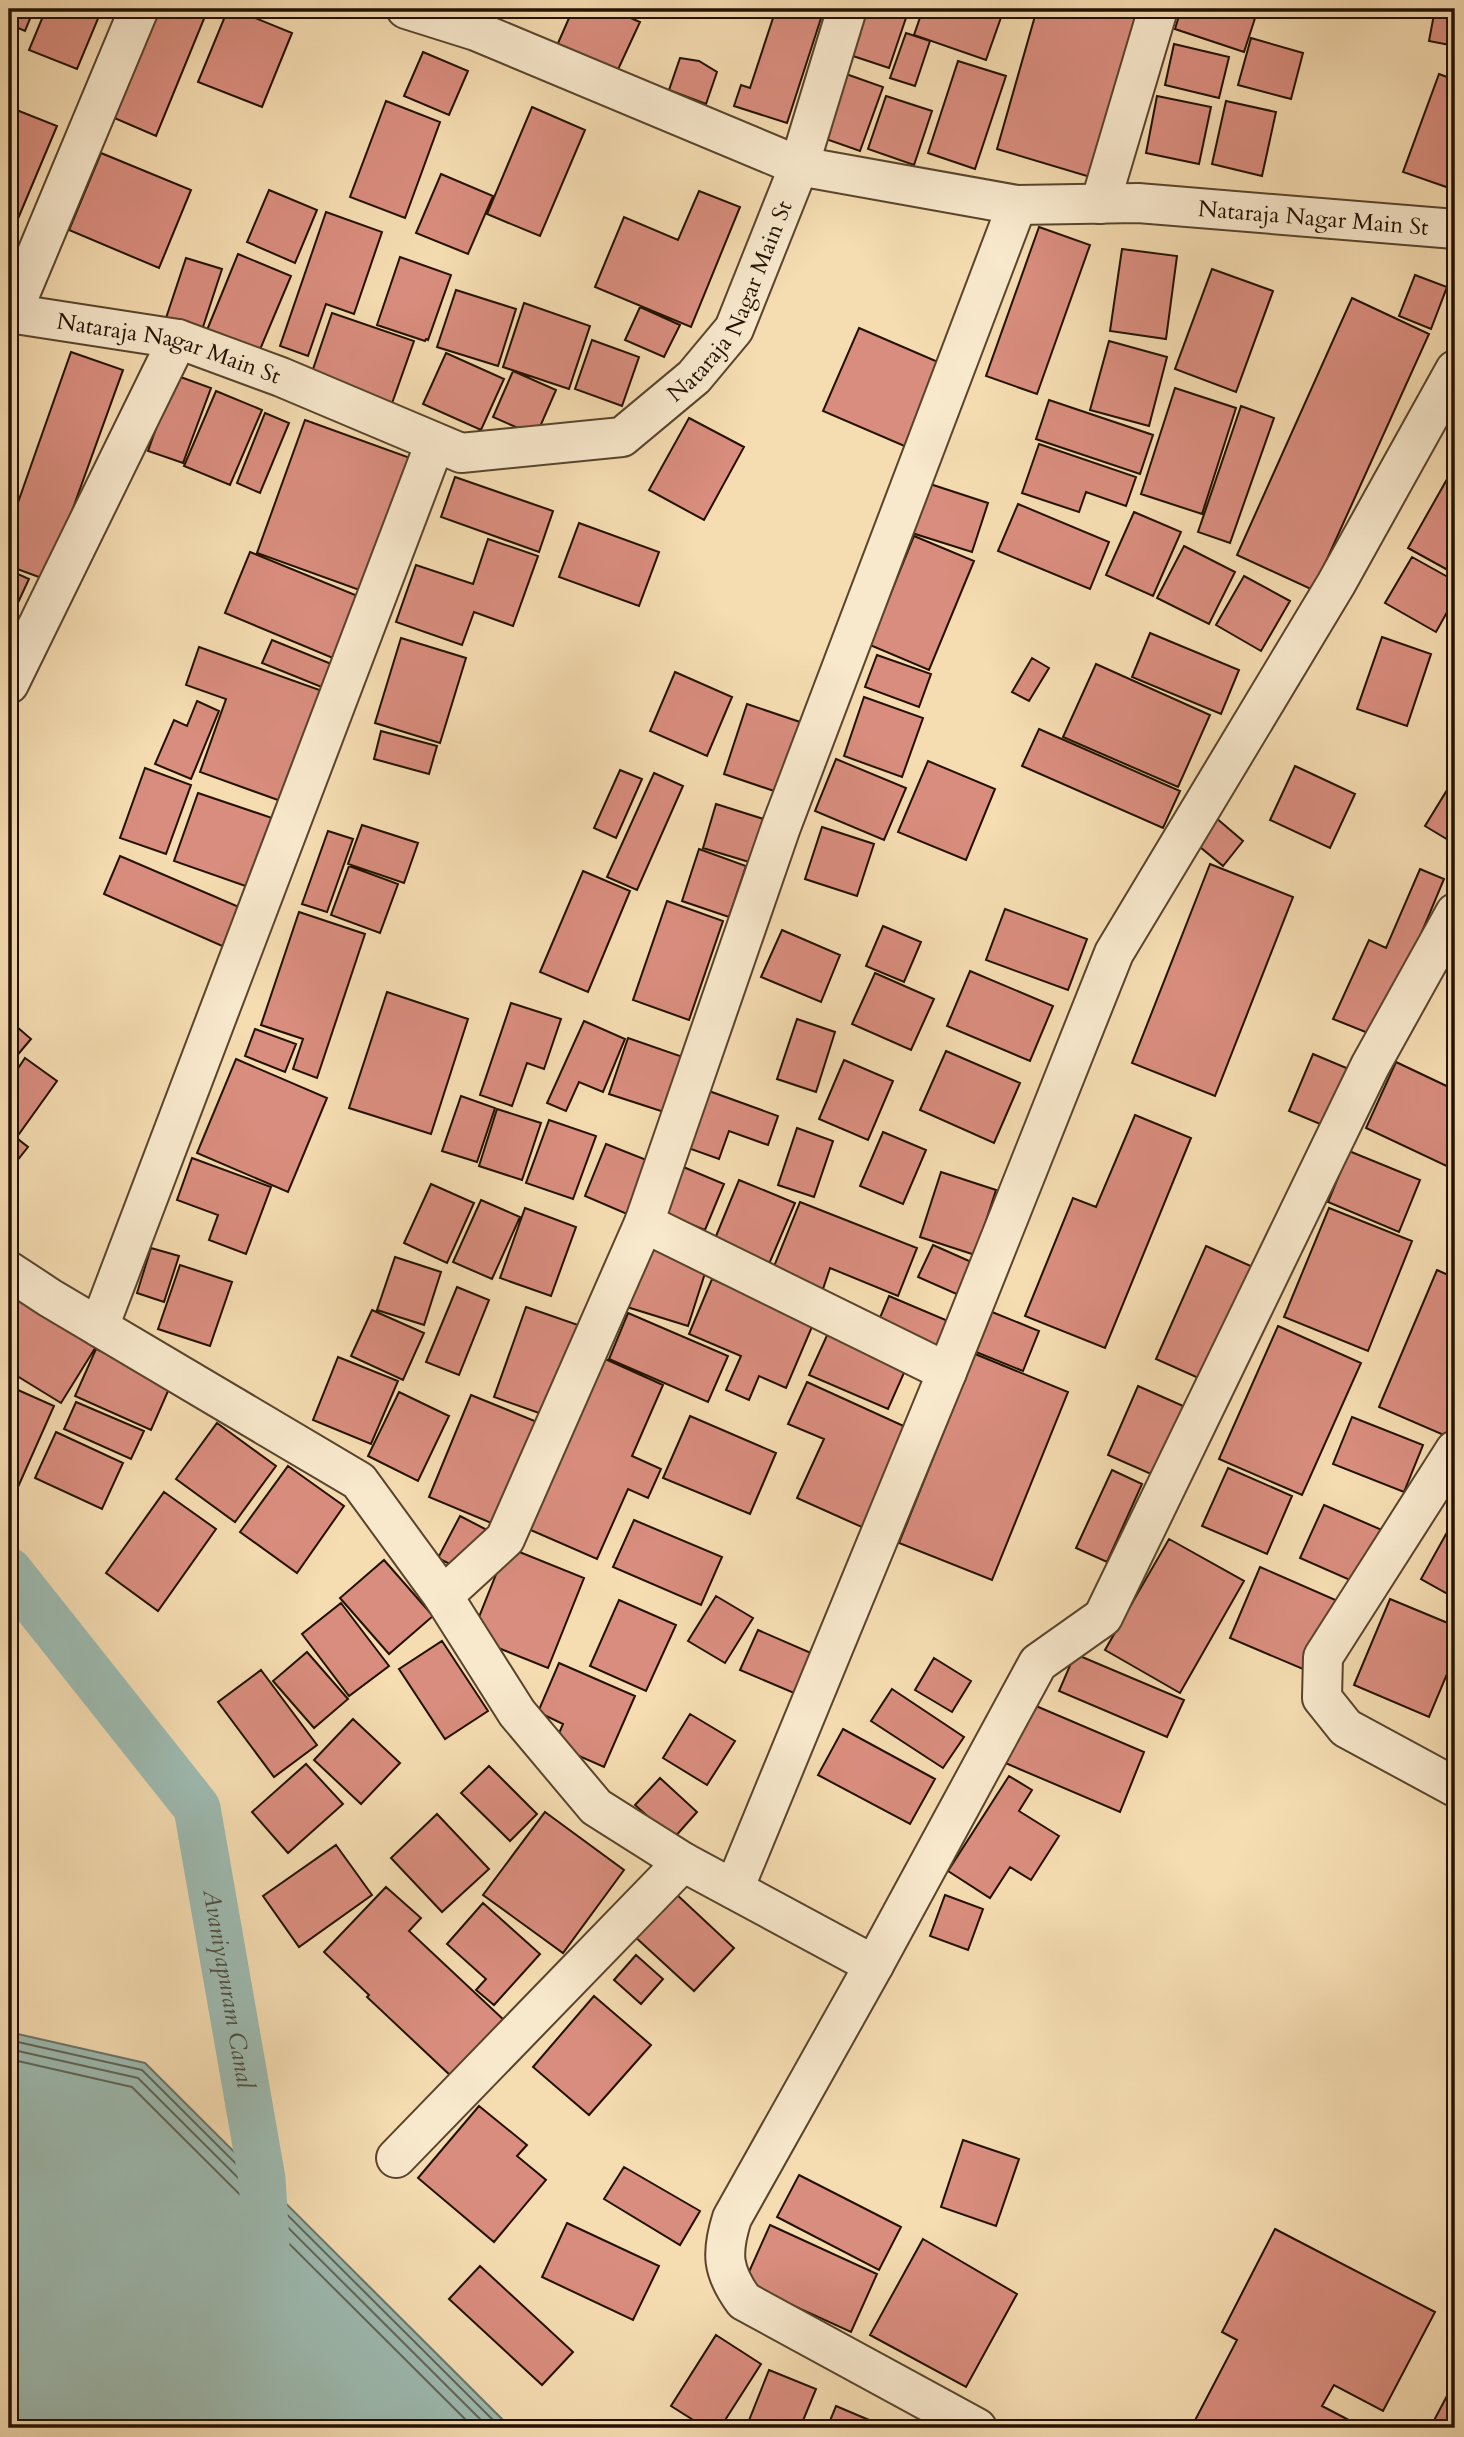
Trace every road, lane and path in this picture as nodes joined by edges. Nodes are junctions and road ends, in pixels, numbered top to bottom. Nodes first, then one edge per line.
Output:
1 (139, 9) edge
2 (406, 9) edge
3 (847, 9) edge
4 (1158, 9) edge
5 (480, 20) edge
6 (800, 166) junction
7 (1100, 204) junction
8 (1017, 205) junction
9 (1455, 229) edge
10 (10, 313) edge
11 (178, 339) junction
12 (1455, 370) edge
13 (435, 443) junction
14 (9, 684) edge
15 (1455, 914) edge
16 (644, 1223) junction
17 (9, 1271) edge
18 (99, 1327) junction
19 (947, 1372) junction
20 (1455, 1450) edge
21 (443, 1596) junction
22 (1455, 1787) edge
23 (683, 1862) junction
24 (734, 1889) junction
25 (874, 1965) junction
26 (396, 2158) dead end
27 (958, 2424) edge

1 - 10 street
2 - 5 street
3 - 6 street
4 - 7 street
5 - 6 street
6 - 8 street, Nataraja Nagar Main St
6 - 13 street, Nataraja Nagar Main St
7 - 8 street, Nataraja Nagar Main St
7 - 9 street, Nataraja Nagar Main St
8 - 16 street
10 - 11 street, Nataraja Nagar Main St
11 - 13 street, Nataraja Nagar Main St
11 - 14 street
12 - 19 street
13 - 18 street
15 - 25 street
16 - 19 street
16 - 21 street
17 - 18 street
18 - 21 street
19 - 24 street
20 - 22 street
21 - 23 street
23 - 24 street
23 - 26 street
24 - 25 street
25 - 27 street

